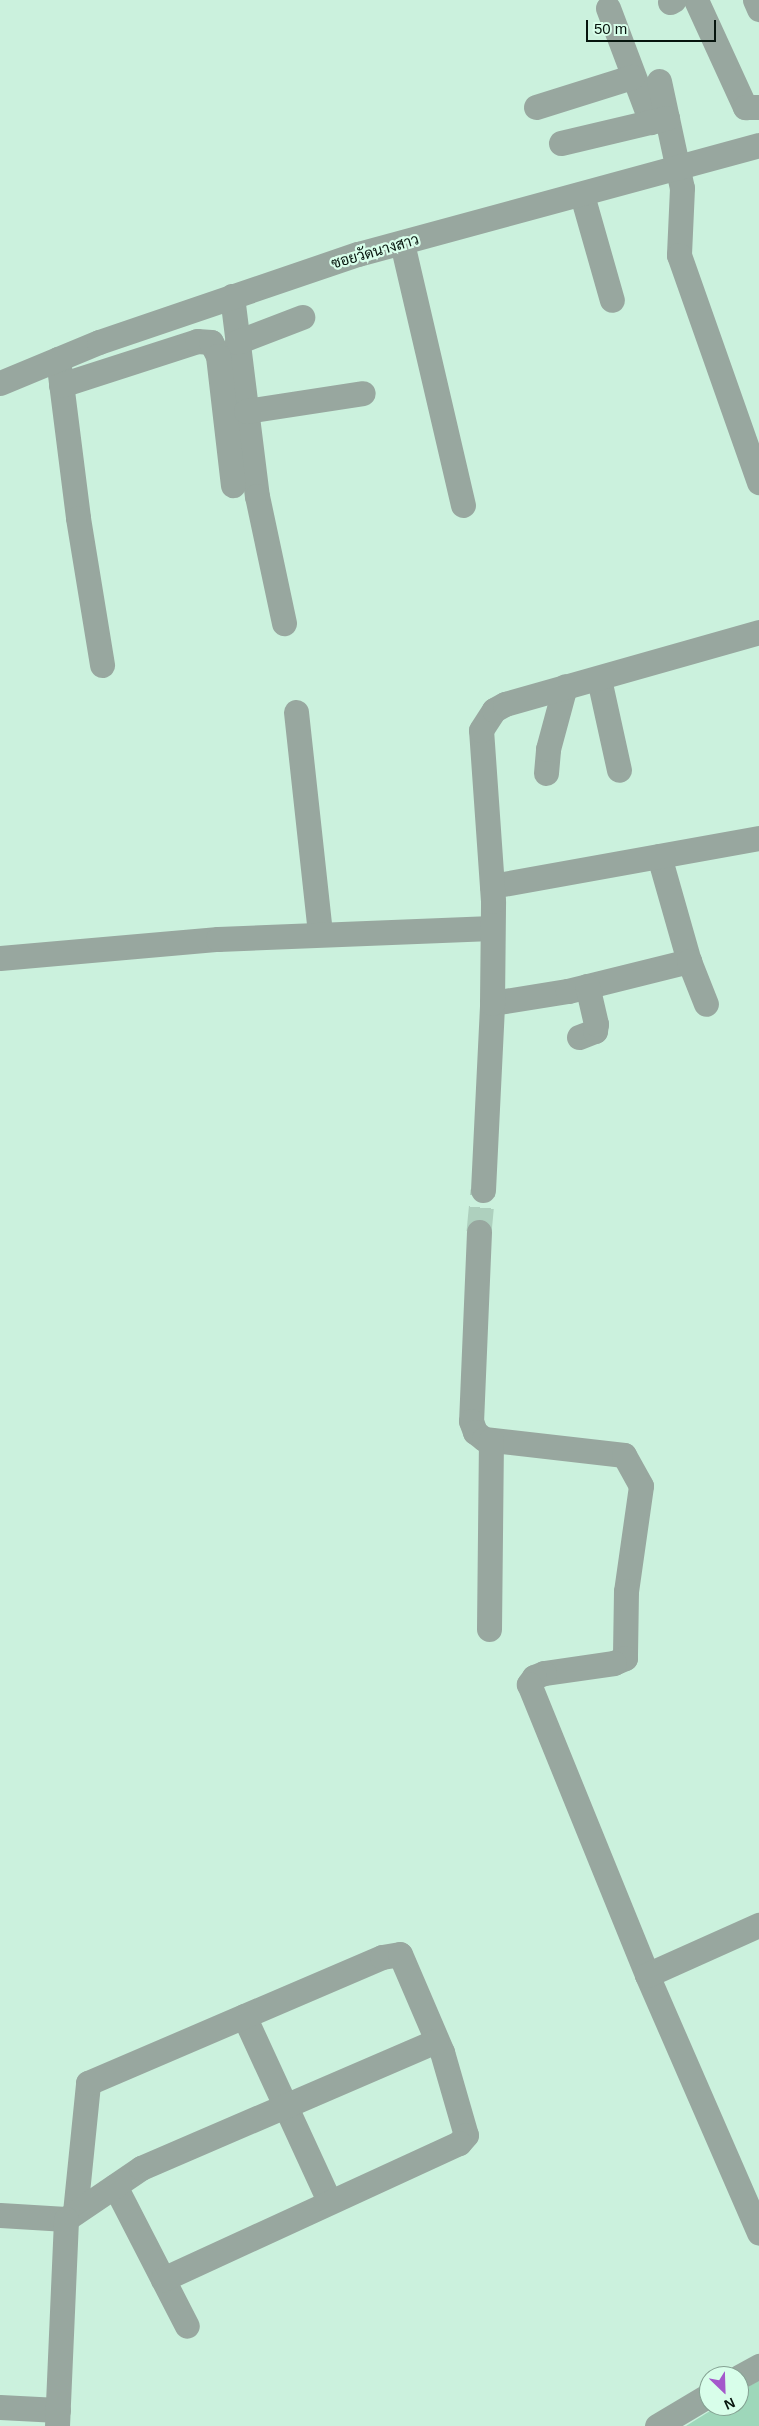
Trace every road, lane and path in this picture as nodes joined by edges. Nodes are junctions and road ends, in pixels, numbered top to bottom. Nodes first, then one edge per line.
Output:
1 (696, 0) edge
2 (755, 0) edge
3 (608, 8) dead end
4 (759, 9) edge
5 (632, 77) junction
6 (659, 81) dead end
7 (536, 107) dead end
8 (759, 107) edge
9 (659, 120) junction
10 (561, 143) dead end
11 (759, 145) edge
12 (678, 168) junction
13 (582, 195) junction
14 (402, 242) junction
15 (232, 296) junction
16 (612, 300) dead end
17 (302, 317) dead end
18 (238, 342) junction
19 (58, 359) junction
20 (0, 383) edge
21 (61, 385) junction
22 (363, 393) dead end
23 (246, 412) junction
24 (759, 482) edge
25 (233, 485) dead end
26 (463, 505) dead end
27 (284, 623) dead end
28 (759, 632) edge
29 (102, 665) dead end
30 (599, 679) junction
31 (566, 686) junction
32 (296, 712) dead end
33 (619, 770) dead end
34 (546, 773) dead end
35 (759, 838) edge
36 (659, 856) junction
37 (492, 886) junction
38 (492, 928) junction
39 (320, 934) junction
40 (0, 958) edge
41 (688, 961) junction
42 (587, 986) junction
43 (492, 1003) junction
44 (706, 1004) dead end
45 (579, 1037) dead end
46 (483, 1190) tunnel mouth
47 (479, 1232) tunnel mouth
48 (491, 1440) junction
49 (489, 1629) dead end
50 (759, 1925) edge
51 (647, 1975) junction
52 (244, 2016) junction
53 (436, 2041) junction
54 (286, 2106) junction
55 (115, 2186) junction
56 (329, 2201) junction
57 (0, 2215) edge
58 (71, 2215) junction
59 (759, 2233) edge
60 (164, 2279) junction
61 (187, 2326) dead end
62 (699, 2401) edge
63 (0, 2407) edge
64 (57, 2418) edge
65 (657, 2426) edge

1 - 8 street
2 - 4 street
3 - 5 street
5 - 7 street
5 - 9 street
6 - 9 street
9 - 10 street
9 - 12 street
11 - 12 street, ซอยวัดนางสาว
12 - 13 street, ซอยวัดนางสาว
12 - 24 street
13 - 14 street, ซอยวัดนางสาว
13 - 16 street
14 - 15 street, ซอยวัดนางสาว
14 - 26 street
15 - 18 street
15 - 19 street, ซอยวัดนางสาว
17 - 18 street
18 - 23 street
19 - 20 street, ซอยวัดนางสาว
19 - 21 street
21 - 25 street
21 - 29 street
22 - 23 street
23 - 27 street
28 - 30 street
30 - 31 street
30 - 33 street
31 - 34 street
31 - 37 street
32 - 39 street
35 - 36 street
36 - 37 street
36 - 41 street
37 - 38 street
38 - 39 street
38 - 43 street
39 - 40 street
41 - 42 street
41 - 44 street
42 - 43 street
42 - 45 street
43 - 46 street
47 - 48 street
48 - 49 street
48 - 51 street
50 - 51 street
51 - 59 street
52 - 53 street
52 - 54 street
52 - 58 street
53 - 54 street
53 - 56 street
54 - 55 street
54 - 56 street
55 - 58 street
55 - 60 street
56 - 60 street
57 - 58 street
58 - 64 street
60 - 61 street
62 - 65 street
63 - 64 street

